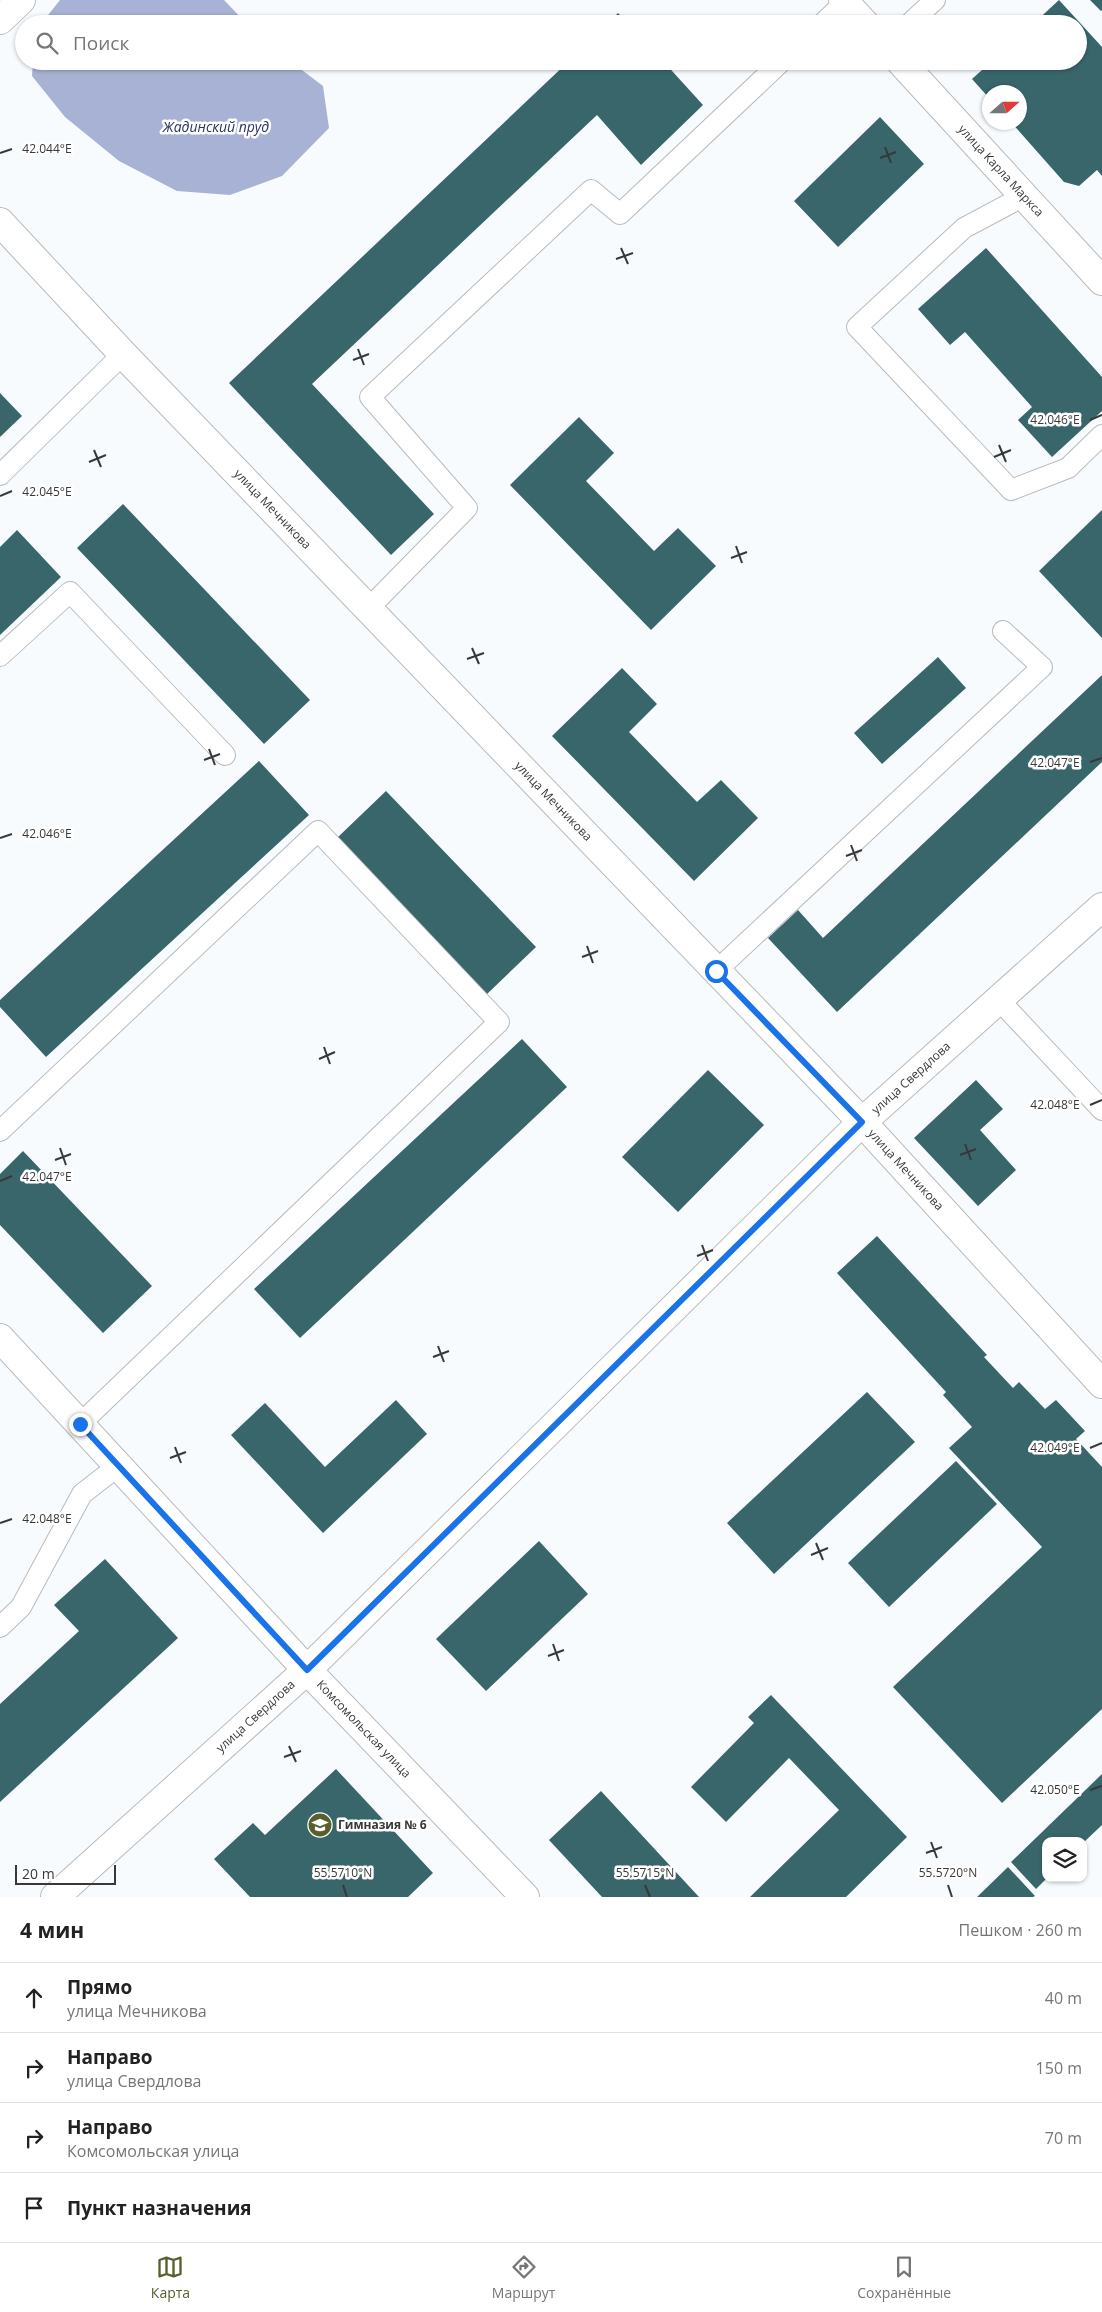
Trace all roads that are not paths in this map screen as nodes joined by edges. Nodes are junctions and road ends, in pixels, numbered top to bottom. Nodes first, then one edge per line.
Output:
1 (21, 0) edge
2 (935, 0) edge
3 (844, 1) edge
4 (831, 15) edge
5 (857, 15) edge
6 (919, 15) edge
7 (0, 20) edge
8 (772, 70) edge
9 (908, 70) edge
10 (1024, 196) junction
11 (0, 222) edge
12 (1102, 281) edge
13 (122, 354) junction
14 (1102, 435) edge
15 (0, 475) edge
16 (368, 609) junction
17 (1003, 631) dead end
18 (0, 656) edge
19 (225, 755) dead end
20 (1102, 907) edge
21 (716, 971) junction
22 (999, 1000) junction
23 (1102, 1110) edge
24 (862, 1122) junction
25 (0, 1131) edge
26 (0, 1338) edge
27 (1102, 1384) edge
28 (80, 1424) junction
29 (118, 1466) junction
30 (0, 1627) edge
31 (307, 1670) junction
32 (55, 1897) edge
33 (525, 1897) edge

1 - 7 street
2 - 6 lane
3 - 4 lane
3 - 5 street
8 - 16 lane
9 - 10 street, улица Карла Маркса
10 - 12 street, улица Карла Маркса
10 - 14 lane
11 - 13 street, улица Мечникова
13 - 15 lane
13 - 16 street, улица Мечникова
16 - 21 street, улица Мечникова
17 - 21 lane
18 - 19 lane
20 - 22 street, улица Свердлова
21 - 24 street, улица Мечникова
22 - 23 lane
22 - 24 street, улица Свердлова
24 - 27 street, улица Мечникова
24 - 31 street, улица Свердлова
25 - 28 lane
26 - 28 street, Комсомольская улица
28 - 29 street, Комсомольская улица
29 - 30 lane
29 - 31 street, Комсомольская улица
31 - 32 street, улица Свердлова
31 - 33 street, Комсомольская улица

